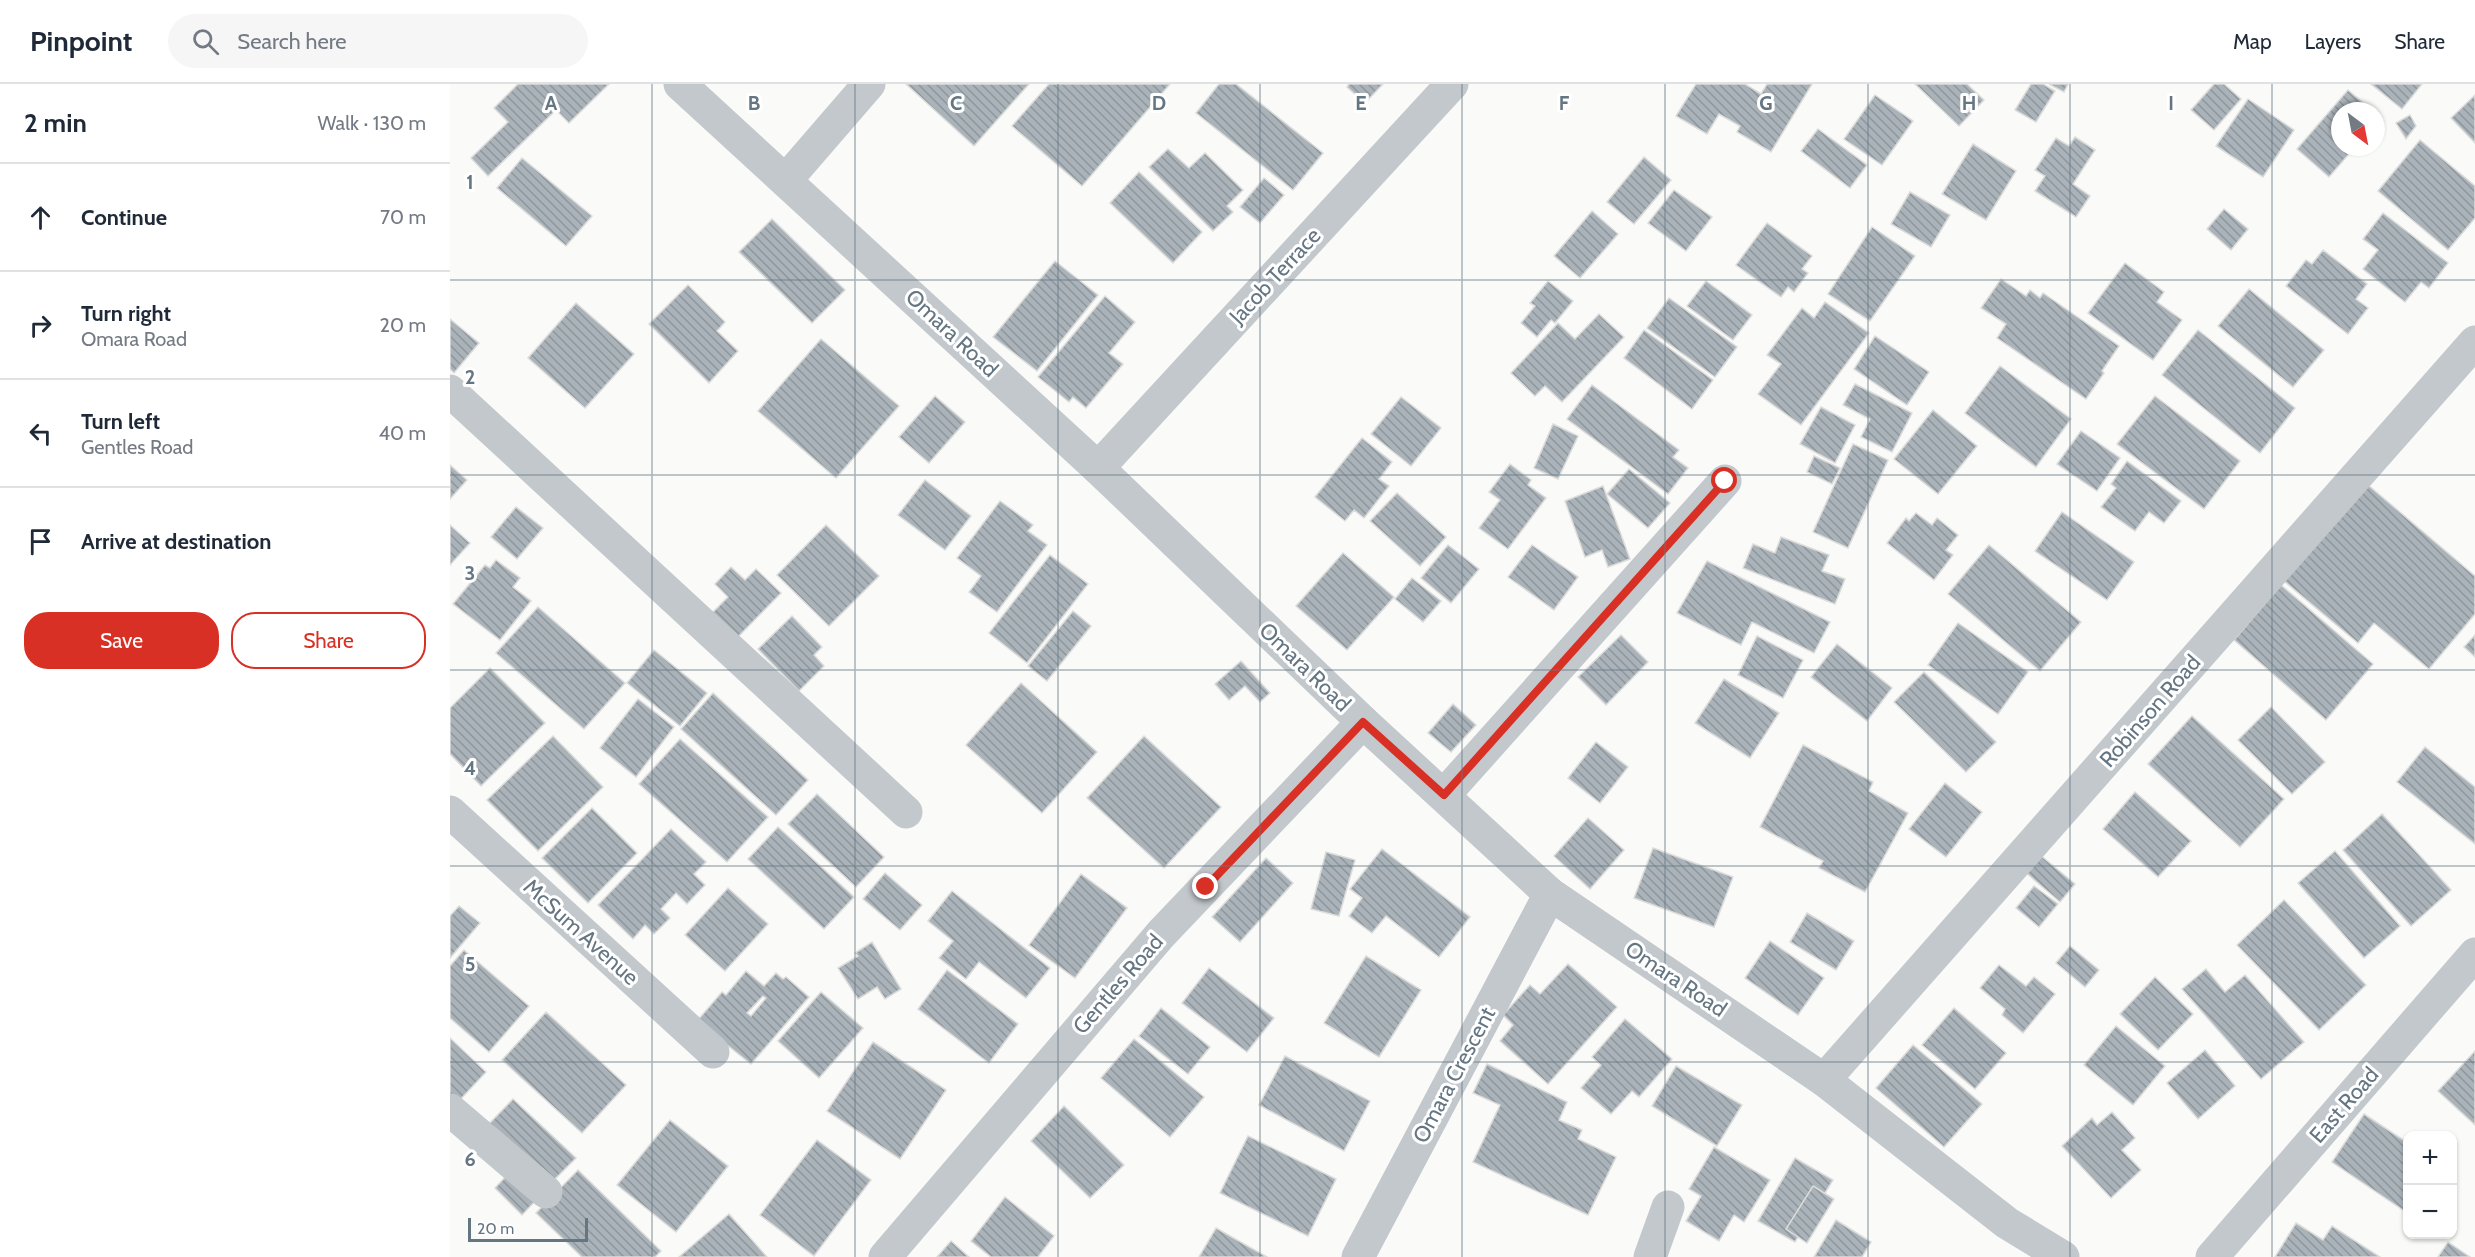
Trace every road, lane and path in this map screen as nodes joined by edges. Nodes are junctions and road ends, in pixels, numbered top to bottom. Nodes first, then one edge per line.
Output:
1 (680, 84) edge
2 (869, 84) edge
3 (1452, 84) edge
4 (786, 180) junction
5 (2475, 342) edge
6 (450, 391) edge
7 (1098, 468) junction
8 (1725, 481) dead end
9 (1363, 722) junction
10 (1444, 795) junction
11 (450, 812) edge
12 (906, 812) dead end
13 (1550, 894) junction
14 (2475, 954) edge
15 (713, 1052) dead end
16 (1824, 1080) junction
17 (450, 1110) edge
18 (546, 1192) dead end
19 (1668, 1208) dead end
20 (885, 1257) edge
21 (1358, 1257) edge
22 (1650, 1257) edge
23 (2063, 1257) edge
24 (2212, 1257) edge

1 - 4 street, Omara Road
2 - 4 street
3 - 7 street, Jacob Terrace
4 - 7 street, Omara Road
5 - 16 street, Robinson Road
6 - 12 street
7 - 9 street, Omara Road
8 - 10 street
9 - 10 street, Omara Road
9 - 20 street, Gentles Road
10 - 13 street, Omara Road
11 - 15 street, McSum Avenue
13 - 16 street, Omara Road
13 - 21 street, Omara Crescent
14 - 24 street, East Road
16 - 23 street, Omara Road
17 - 18 street
19 - 22 street

